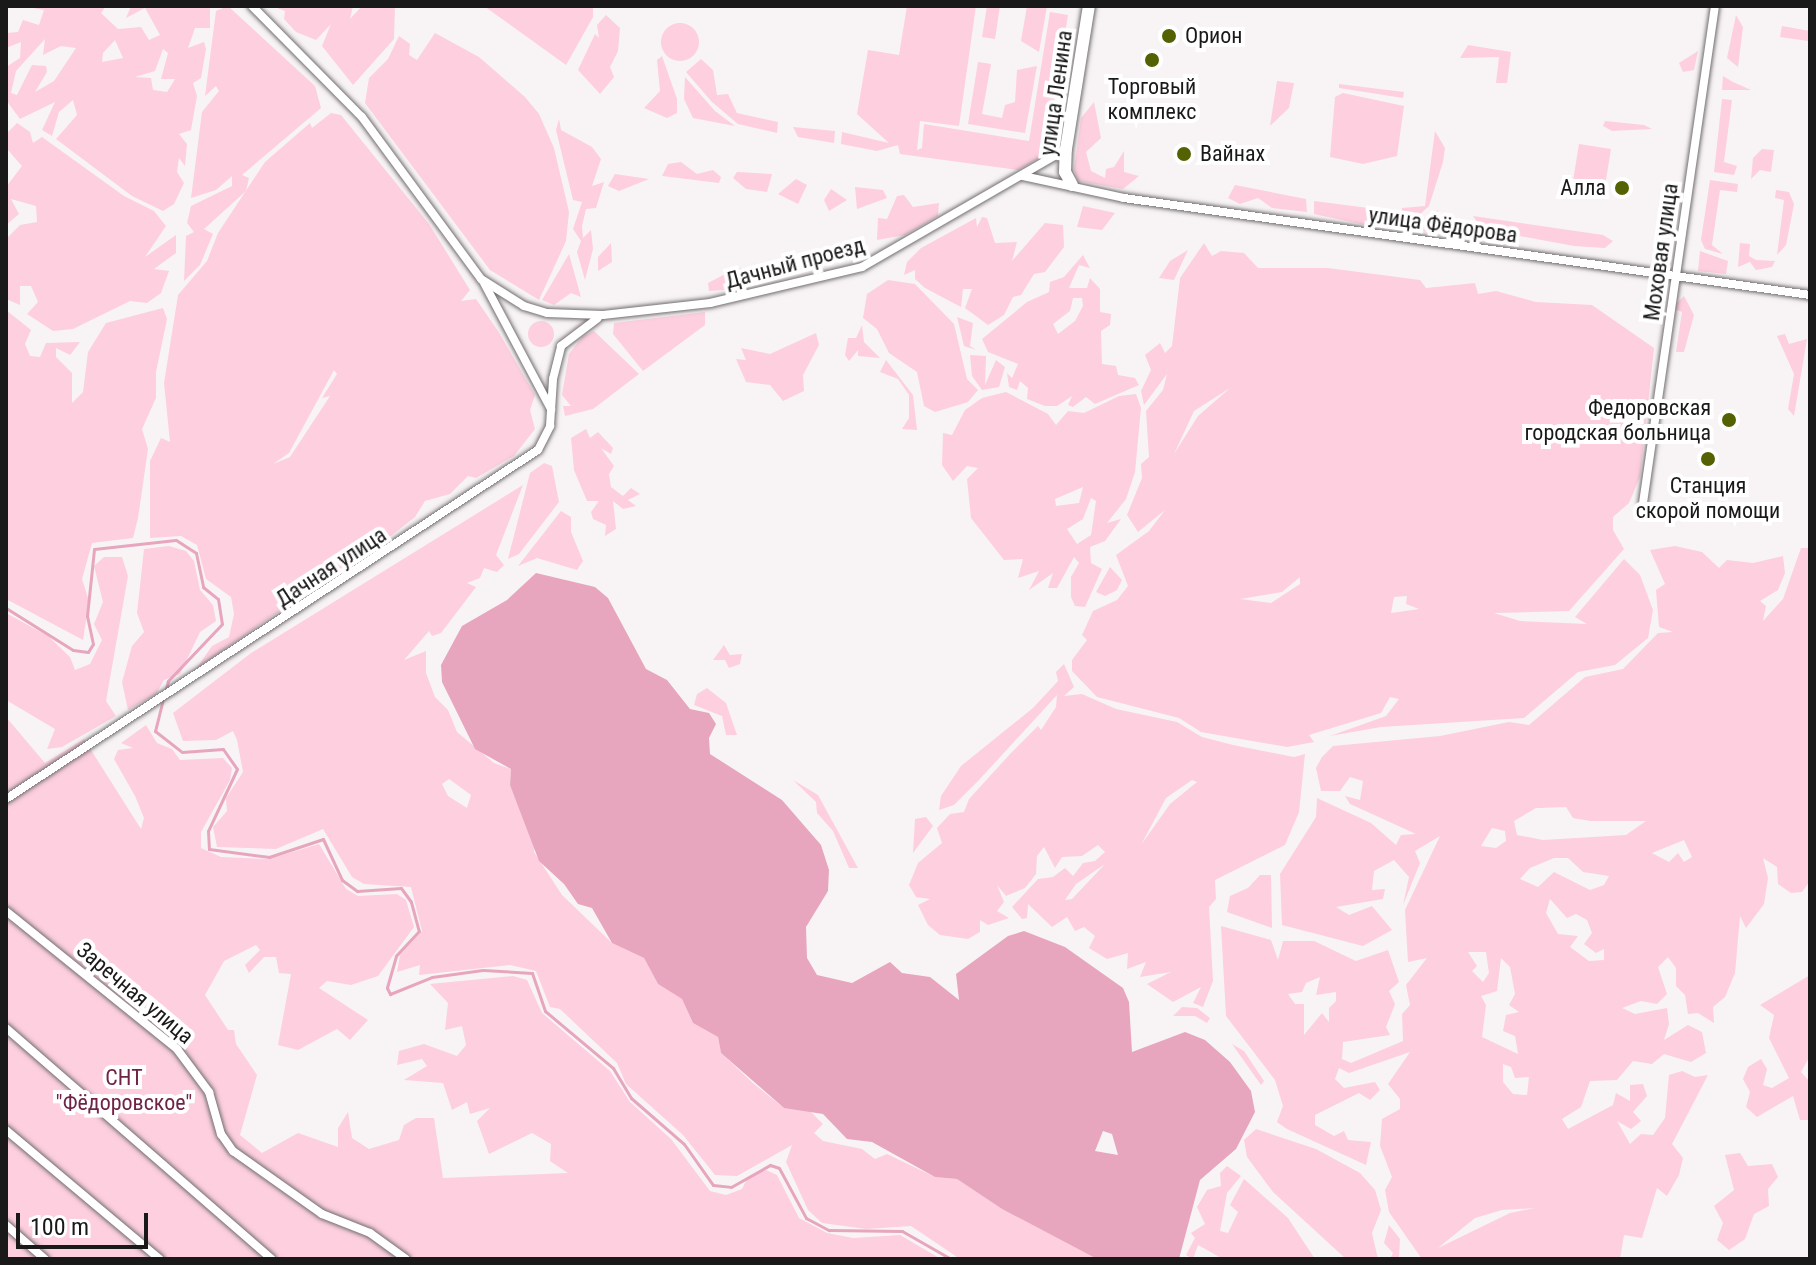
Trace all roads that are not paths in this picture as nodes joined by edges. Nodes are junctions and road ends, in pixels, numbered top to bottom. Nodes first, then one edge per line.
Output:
1 (252, 6) edge
2 (1089, 6) edge
3 (1715, 6) edge
4 (1066, 149) junction
5 (1022, 176) junction
6 (1072, 185) junction
7 (1675, 276) junction
8 (481, 279) junction
9 (1810, 295) edge
10 (603, 315) junction
11 (552, 411) junction
12 (1643, 503) dead end
13 (6, 799) edge
14 (6, 911) edge
15 (6, 1028) edge
16 (6, 1130) edge
17 (6, 1225) edge
18 (45, 1259) edge
19 (160, 1259) edge
20 (272, 1259) edge
21 (406, 1259) edge

1 - 8 street
2 - 4 street, улица Ленина
3 - 7 street, Моховая улица
4 - 5 street, Дачный проезд
4 - 6 street, улица Ленина
5 - 6 street, улица Фёдорова
5 - 10 street, Дачный проезд
6 - 7 street, улица Фёдорова
7 - 9 street, улица Фёдорова
7 - 12 street, Моховая улица
8 - 10 street
8 - 11 street
10 - 11 street, Дачная улица
11 - 13 street, Дачная улица
14 - 21 street, Заречная улица
15 - 20 street
16 - 19 street
17 - 18 street

